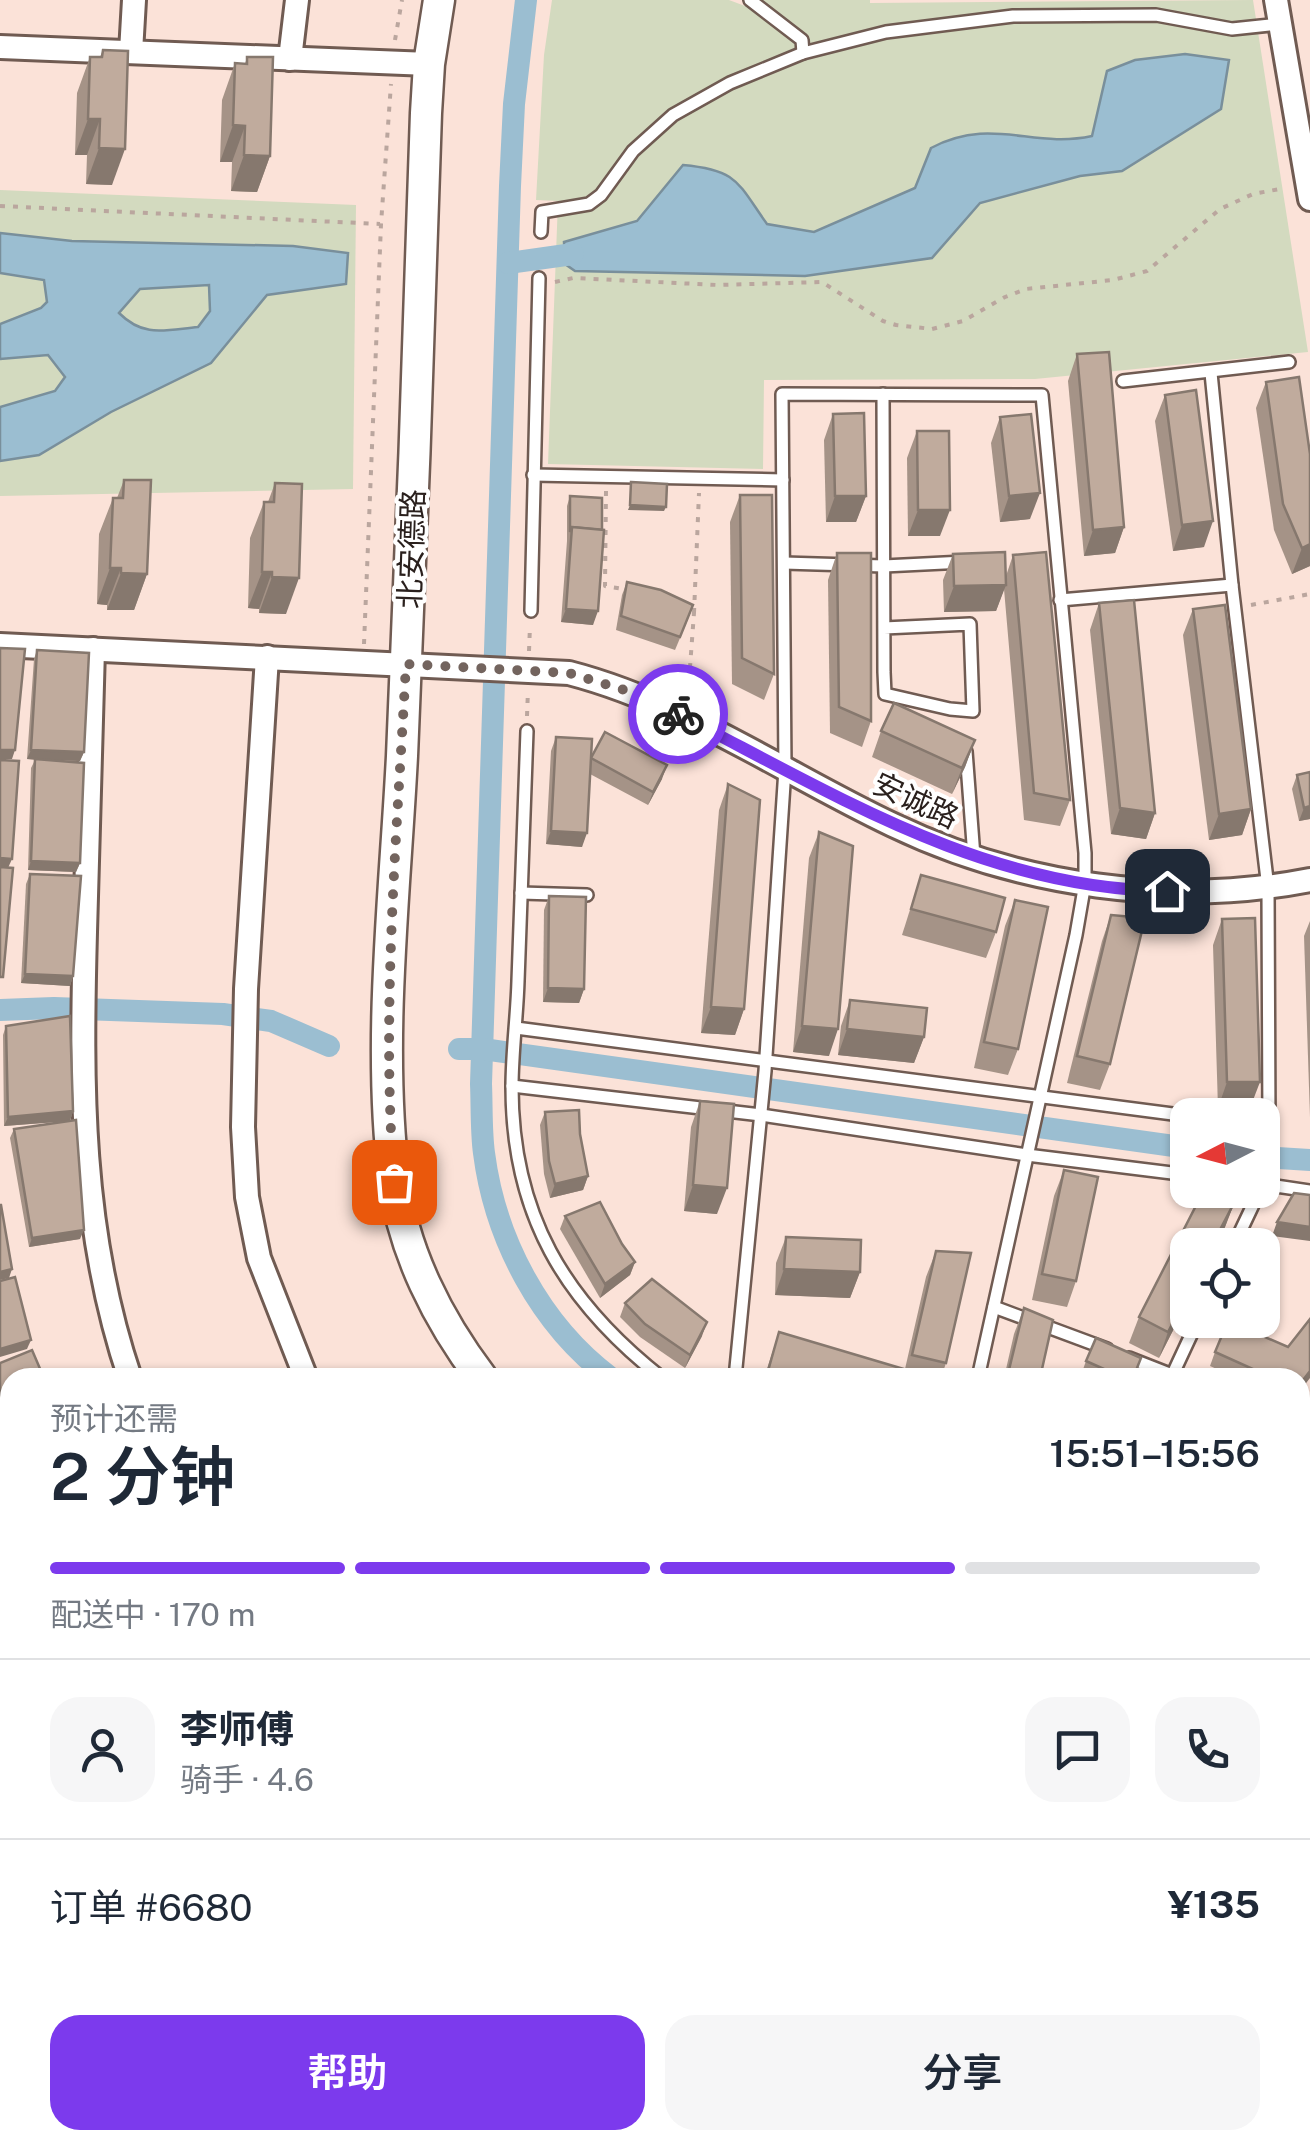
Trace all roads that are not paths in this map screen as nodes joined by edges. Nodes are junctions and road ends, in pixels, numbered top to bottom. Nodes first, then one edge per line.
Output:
1 (134, 0) edge
2 (298, 0) edge
3 (439, 0) edge
4 (750, 0) edge
5 (1276, 0) edge
6 (1280, 24) junction
7 (0, 47) edge
8 (131, 52) junction
9 (803, 53) junction
10 (290, 58) junction
11 (430, 64) junction
12 (1309, 191) edge
13 (541, 232) dead end
14 (539, 285) road end
15 (1289, 362) dead end
16 (1211, 373) junction
17 (1122, 381) dead end
18 (883, 394) junction
19 (533, 475) junction
20 (784, 480) junction
21 (1056, 557) junction
22 (1037, 558) edge
23 (980, 561) edge
24 (784, 563) junction
25 (884, 566) junction
26 (1232, 585) junction
27 (1060, 600) junction
28 (531, 611) dead end
29 (884, 628) junction
30 (0, 645) edge
31 (93, 650) junction
32 (267, 657) junction
33 (406, 664) junction
34 (527, 731) dead end
35 (965, 737) edge
36 (785, 770) junction
37 (974, 856) junction
38 (1310, 880) edge
39 (1085, 882) junction
40 (1268, 888) junction
41 (521, 893) junction
42 (587, 895) edge
43 (516, 1034) junction
44 (766, 1066) junction
45 (512, 1086) junction
46 (1266, 1098) edge
47 (1038, 1100) junction
48 (761, 1110) junction
49 (1170, 1114) edge
50 (1028, 1150) junction
51 (1170, 1172) edge
52 (1280, 1186) edge
53 (1310, 1191) edge
54 (994, 1306) junction
55 (1190, 1338) edge
56 (127, 1368) edge
57 (302, 1368) edge
58 (475, 1368) edge
59 (650, 1368) edge
60 (736, 1368) edge
61 (980, 1368) edge
62 (1153, 1368) edge
63 (1177, 1368) edge

1 - 8 street
2 - 10 street
3 - 11 street, 北安德路
4 - 9 lane
5 - 6 street
6 - 9 lane
6 - 12 street
7 - 8 street
8 - 10 street
9 - 13 lane
10 - 11 street
11 - 33 street, 北安德路
14 - 19 lane
15 - 16 lane
16 - 17 lane
16 - 26 lane
18 - 20 lane
18 - 21 lane
18 - 25 lane
19 - 20 lane
19 - 28 lane
20 - 24 lane
21 - 22 lane
21 - 27 lane
23 - 25 lane
24 - 25 lane
24 - 36 lane
25 - 29 lane
26 - 27 lane
26 - 40 lane
27 - 39 lane
29 - 29 lane
30 - 31 street, 安诚路
31 - 32 street, 安诚路
31 - 56 street
32 - 33 street, 安诚路
32 - 57 street
33 - 36 street, 安诚路
33 - 58 street, 北安德路
34 - 41 lane
35 - 37 lane
36 - 37 street, 安诚路
36 - 44 lane
37 - 39 street, 安诚路
38 - 40 street, 安诚路
39 - 40 street, 安诚路
39 - 47 lane
40 - 46 lane
41 - 42 lane
41 - 43 lane
43 - 44 lane
43 - 45 lane
44 - 47 lane
44 - 48 lane
45 - 48 lane
45 - 59 lane
47 - 49 lane
47 - 50 lane
48 - 50 lane
48 - 60 lane
50 - 51 lane
50 - 54 lane
52 - 53 lane
54 - 61 lane
54 - 62 lane
55 - 63 lane

